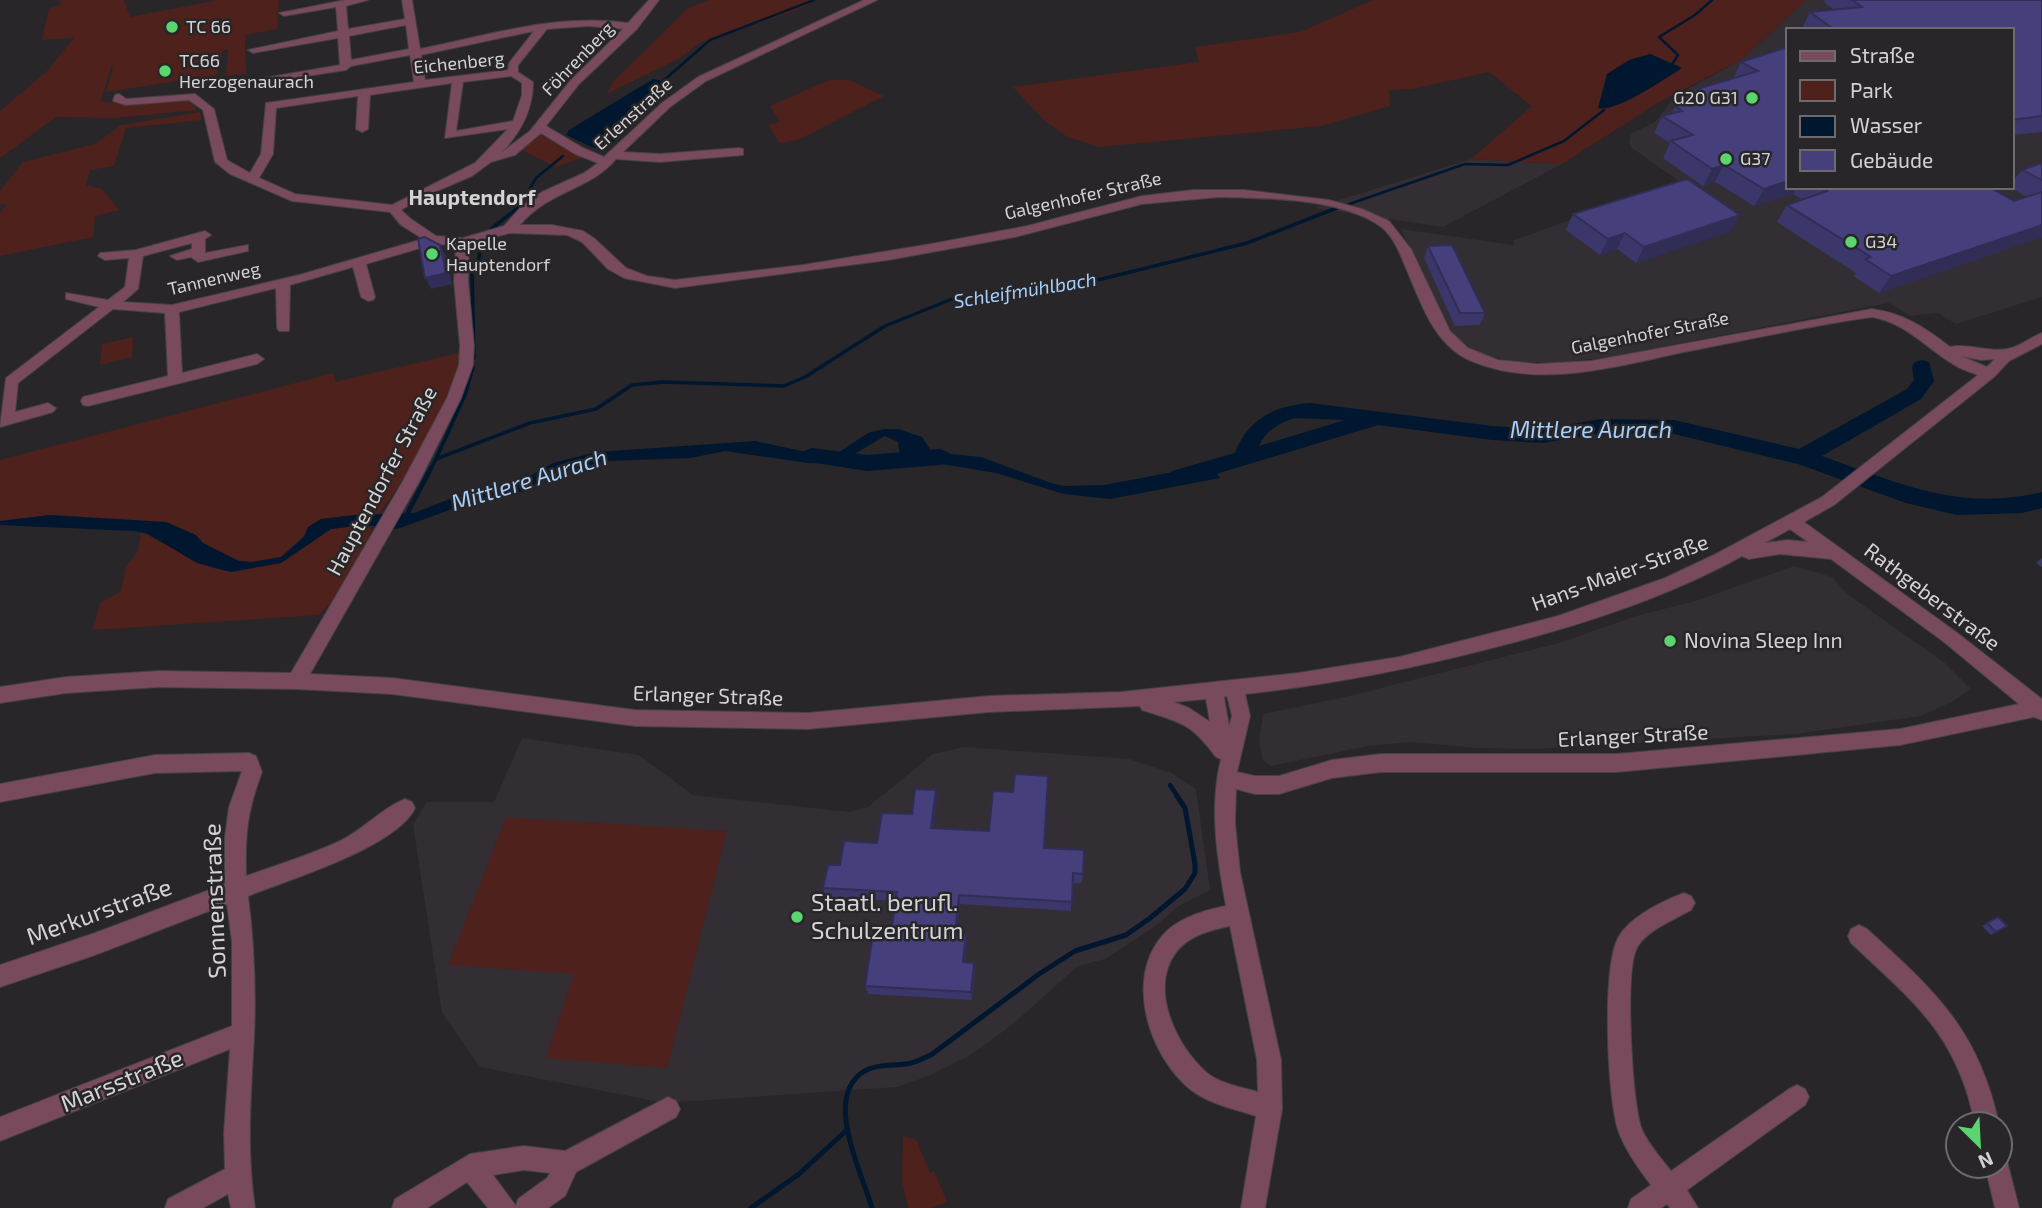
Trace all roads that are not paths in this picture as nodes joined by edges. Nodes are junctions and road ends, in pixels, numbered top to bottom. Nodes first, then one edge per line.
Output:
1 (363, 0) edge
2 (407, 0) edge
3 (654, 0) edge
4 (872, 0) edge
5 (341, 4) junction
6 (284, 13) dead end
7 (412, 21) junction
8 (544, 26) junction
9 (633, 27) junction
10 (345, 34) junction
11 (253, 50) dead end
12 (416, 52) junction
13 (346, 64) junction
14 (513, 73) junction
15 (458, 78) junction
16 (253, 83) dead end
17 (420, 84) junction
18 (364, 93) junction
19 (119, 97) dead end
20 (516, 124) junction
21 (540, 127) junction
22 (362, 129) dead end
23 (739, 152) dead end
24 (611, 158) junction
25 (488, 159) junction
26 (253, 178) junction
27 (394, 209) junction
28 (509, 229) junction
29 (433, 240) junction
30 (463, 242) junction
31 (243, 248) dead end
32 (198, 252) junction
33 (137, 254) junction
34 (105, 256) dead end
35 (177, 256) dead end
36 (359, 263) junction
37 (283, 283) junction
38 (71, 296) dead end
39 (368, 297) dead end
40 (110, 305) junction
41 (172, 309) junction
42 (284, 328) dead end
43 (2042, 338) edge
44 (2042, 346) edge
45 (1950, 350) junction
46 (2012, 353) junction
47 (257, 359) dead end
48 (1989, 374) junction
49 (16, 376) junction
50 (0, 378) edge
51 (175, 379) junction
52 (1968, 390) junction
53 (88, 401) dead end
54 (46, 414) dead end
55 (5, 424) edge
56 (1792, 522) junction
57 (1722, 559) junction
58 (1843, 559) junction
59 (296, 681) junction
60 (1235, 689) junction
61 (1214, 691) junction
62 (0, 695) edge
63 (1121, 700) junction
64 (2041, 709) edge
65 (1223, 751) junction
66 (1226, 778) junction
67 (0, 793) edge
68 (405, 808) dead end
69 (236, 888) junction
70 (1684, 903) dead end
71 (1238, 914) junction
72 (1859, 936) dead end
73 (0, 976) edge
74 (243, 1033) junction
75 (1797, 1097) dead end
76 (668, 1109) dead end
77 (1270, 1110) junction
78 (1983, 1110) edge
79 (0, 1129) edge
80 (566, 1164) junction
81 (470, 1166) junction
82 (238, 1177) junction
83 (2000, 1180) edge
84 (1669, 1187) junction
85 (177, 1208) edge
86 (243, 1208) edge
87 (404, 1208) edge
88 (504, 1208) edge
89 (527, 1208) edge
90 (1253, 1208) edge
91 (1640, 1208) edge
92 (1686, 1208) edge
93 (2007, 1208) edge

1 - 5 street
2 - 7 street
3 - 9 street, Föhrenberg
4 - 24 street, Erlenstraße
5 - 6 street
5 - 10 street
7 - 10 street
7 - 12 street
8 - 9 street
8 - 12 street
8 - 14 street
9 - 21 street, Föhrenberg
10 - 11 street
10 - 13 street
12 - 13 street
12 - 17 street
13 - 16 street
14 - 15 street, Eichenberg
14 - 20 street, Eichenberg
15 - 17 street, Eichenberg
15 - 20 street
17 - 18 street, Eichenberg
18 - 22 street
18 - 26 street, Eichenberg
19 - 26 street
20 - 25 street, Eichenberg
21 - 24 street
21 - 25 street, Föhrenberg
23 - 24 street
24 - 28 street, Erlenstraße
25 - 27 street, Eichenberg
26 - 27 street
27 - 29 street
28 - 30 street
28 - 45 street, Galgenhofer Straße
29 - 30 street
29 - 36 street, Tannenweg
30 - 59 street, Hauptendorfer Straße
31 - 32 street
32 - 33 street
32 - 35 street
33 - 34 street
33 - 40 street
36 - 37 street, Tannenweg
36 - 39 street
37 - 41 street, Tannenweg
37 - 42 street, Tannenweg
38 - 40 street, Tannenweg
40 - 41 street, Tannenweg
40 - 49 street
41 - 51 street
43 - 46 street, Hans-Maier-Straße
44 - 48 street, Hans-Maier-Straße
45 - 46 street
45 - 48 street, Galgenhofer Straße
45 - 52 street, Galgenhofer Straße
46 - 48 street, Hans-Maier-Straße
47 - 51 street
48 - 52 street, Hans-Maier-Straße
49 - 50 street
49 - 55 street
51 - 53 street
52 - 56 street, Hans-Maier-Straße
54 - 55 street
56 - 57 street, Hans-Maier-Straße
56 - 58 street, Rathgeberstraße
57 - 58 street
57 - 60 street, Hans-Maier-Straße
58 - 64 street, Rathgeberstraße
59 - 62 street, Erlanger Straße
59 - 63 street, Erlanger Straße
60 - 61 street, Hans-Maier-Straße
60 - 66 street
61 - 63 street, Erlanger Straße
61 - 65 street
63 - 65 street, Erlanger Straße
64 - 66 street, Erlanger Straße
65 - 66 street
66 - 71 street
67 - 69 street, Sonnenstraße
68 - 69 street, Merkurstraße
69 - 73 street, Merkurstraße
69 - 74 street, Sonnenstraße
70 - 84 street
71 - 77 street
71 - 77 street
72 - 78 street
74 - 79 street, Marsstraße
74 - 82 street, Sonnenstraße
75 - 84 street
76 - 80 street
77 - 90 street
80 - 81 street
80 - 89 street
81 - 87 street
81 - 88 street
82 - 85 street
82 - 86 street, Sonnenstraße
83 - 93 street
84 - 91 street
84 - 92 street

